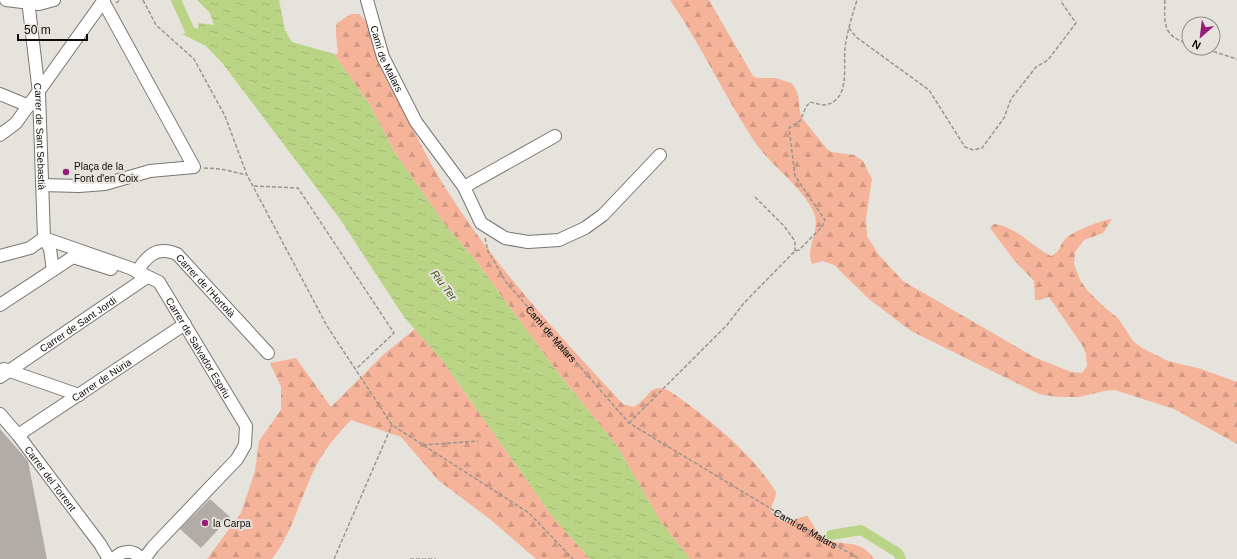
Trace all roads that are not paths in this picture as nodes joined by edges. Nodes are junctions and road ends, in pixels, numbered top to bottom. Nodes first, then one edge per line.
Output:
1 (6, 0) edge
2 (54, 0) edge
3 (103, 0) edge
4 (367, 0) edge
5 (28, 2) edge
6 (39, 93) junction
7 (0, 94) edge
8 (29, 106) junction
9 (0, 136) edge
10 (555, 136) dead end
11 (660, 155) dead end
12 (42, 185) junction
13 (464, 187) junction
14 (44, 238) junction
15 (0, 256) edge
16 (54, 270) junction
17 (137, 274) junction
18 (0, 305) edge
19 (185, 324) junction
20 (268, 353) dead end
21 (3, 372) edge
22 (79, 395) junction
23 (0, 414) edge
24 (18, 434) junction
25 (100, 544) junction
26 (135, 555) edge
27 (109, 559) edge
28 (114, 559) edge

1 - 5 street
2 - 5 street
3 - 6 street
3 - 12 street
4 - 13 street, Camí de Malars
5 - 6 street, Carrer de Sant Sebastià
6 - 8 street
6 - 12 street, Carrer de Sant Sebastià
7 - 8 street
8 - 9 street
10 - 13 street
11 - 13 street, Camí de Malars
12 - 14 street, Carrer de Sant Sebastià
14 - 15 street
14 - 16 street, Carrer de Sant Sebastià
14 - 17 street, Carrer de Salvador Espriu
16 - 17 street
16 - 18 street
17 - 19 street, Carrer de Salvador Espriu
17 - 20 street, Carrer de l'Hortolà
17 - 21 street, Carrer de Sant Jordi
19 - 22 street, Carrer de Núria
19 - 26 street, Carrer de Salvador Espriu
21 - 22 street
22 - 24 street, Carrer de Núria
23 - 24 street, Carrer del Torrent
24 - 25 street, Carrer del Torrent
25 - 26 street
25 - 27 street, Carrer del Torrent
26 - 28 street

